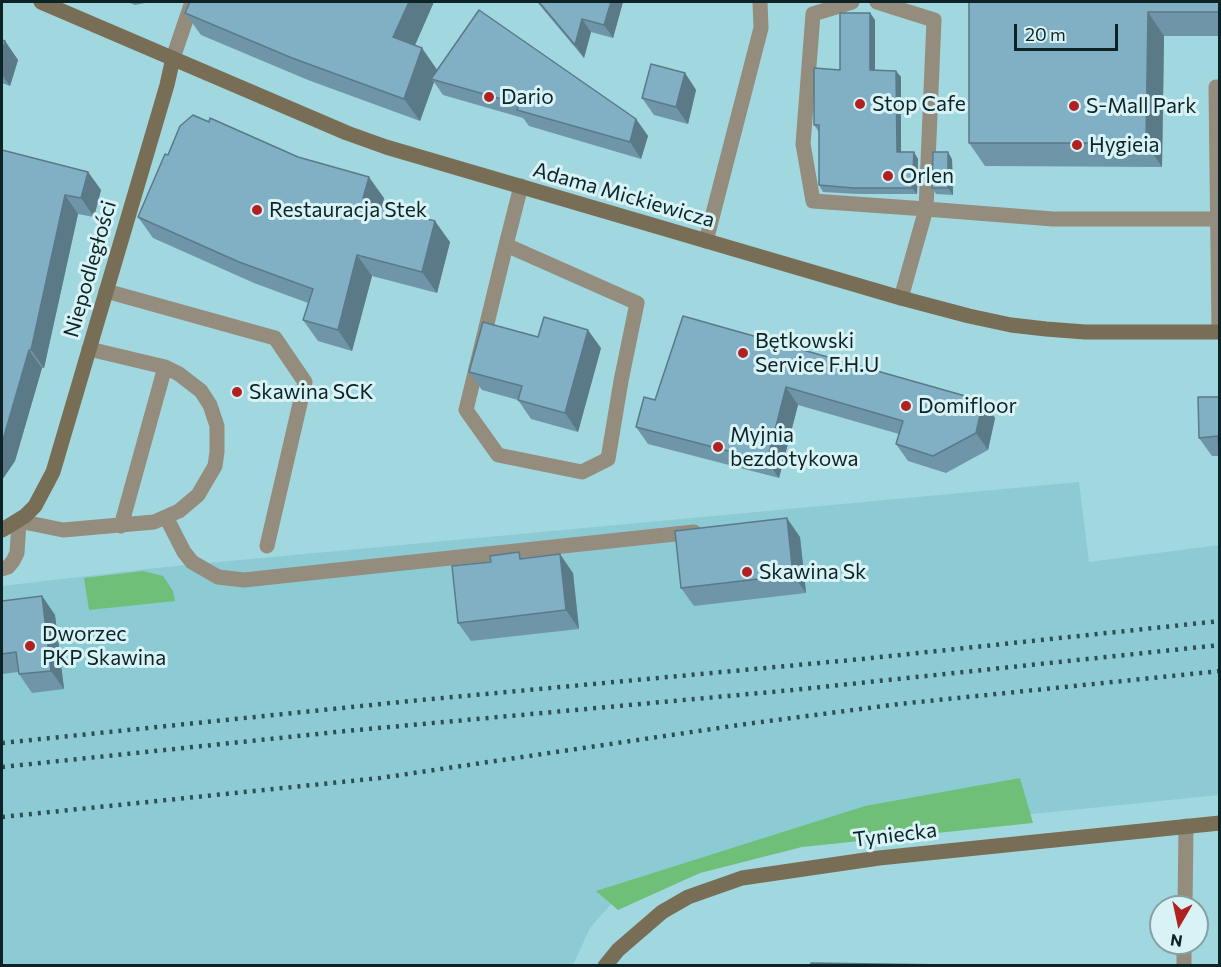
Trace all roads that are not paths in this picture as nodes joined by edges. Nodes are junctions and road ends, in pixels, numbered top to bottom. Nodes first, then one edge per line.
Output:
1 (41, 2) edge
2 (192, 2) edge
3 (760, 2) edge
4 (852, 2) edge
5 (877, 2) edge
6 (172, 58) junction
7 (1220, 87) edge
8 (1218, 177) edge
9 (521, 186) junction
10 (926, 209) junction
11 (1216, 219) junction
12 (706, 241) junction
13 (506, 245) junction
14 (106, 291) junction
15 (901, 298) junction
16 (1219, 332) edge
17 (89, 349) junction
18 (165, 367) junction
19 (166, 517) junction
20 (18, 521) junction
21 (121, 526) junction
22 (2, 530) edge
23 (706, 531) edge
24 (267, 546) dead end
25 (2, 569) edge
26 (1220, 823) edge
27 (1186, 826) junction
28 (1185, 895) edge
29 (605, 966) edge

1 - 6 main road, Adama Mickiewicza
2 - 6 street, Niepodległości
3 - 12 street
4 - 10 street
5 - 10 street
6 - 9 main road, Adama Mickiewicza
6 - 14 main road, Niepodległości
7 - 8 street
8 - 11 street
9 - 12 main road, Adama Mickiewicza
9 - 13 street
10 - 11 street
10 - 15 street
11 - 16 street
12 - 15 main road, Adama Mickiewicza
13 - 13 street
14 - 17 main road, Niepodległości
14 - 24 street
15 - 16 main road, Adama Mickiewicza
17 - 18 street
17 - 20 main road, Niepodległości
18 - 19 street
18 - 21 street
19 - 21 street
19 - 23 street
20 - 21 street
20 - 22 main road, Niepodległości
20 - 25 street
26 - 27 main road, Tyniecka
27 - 28 street
27 - 29 main road, Tyniecka

